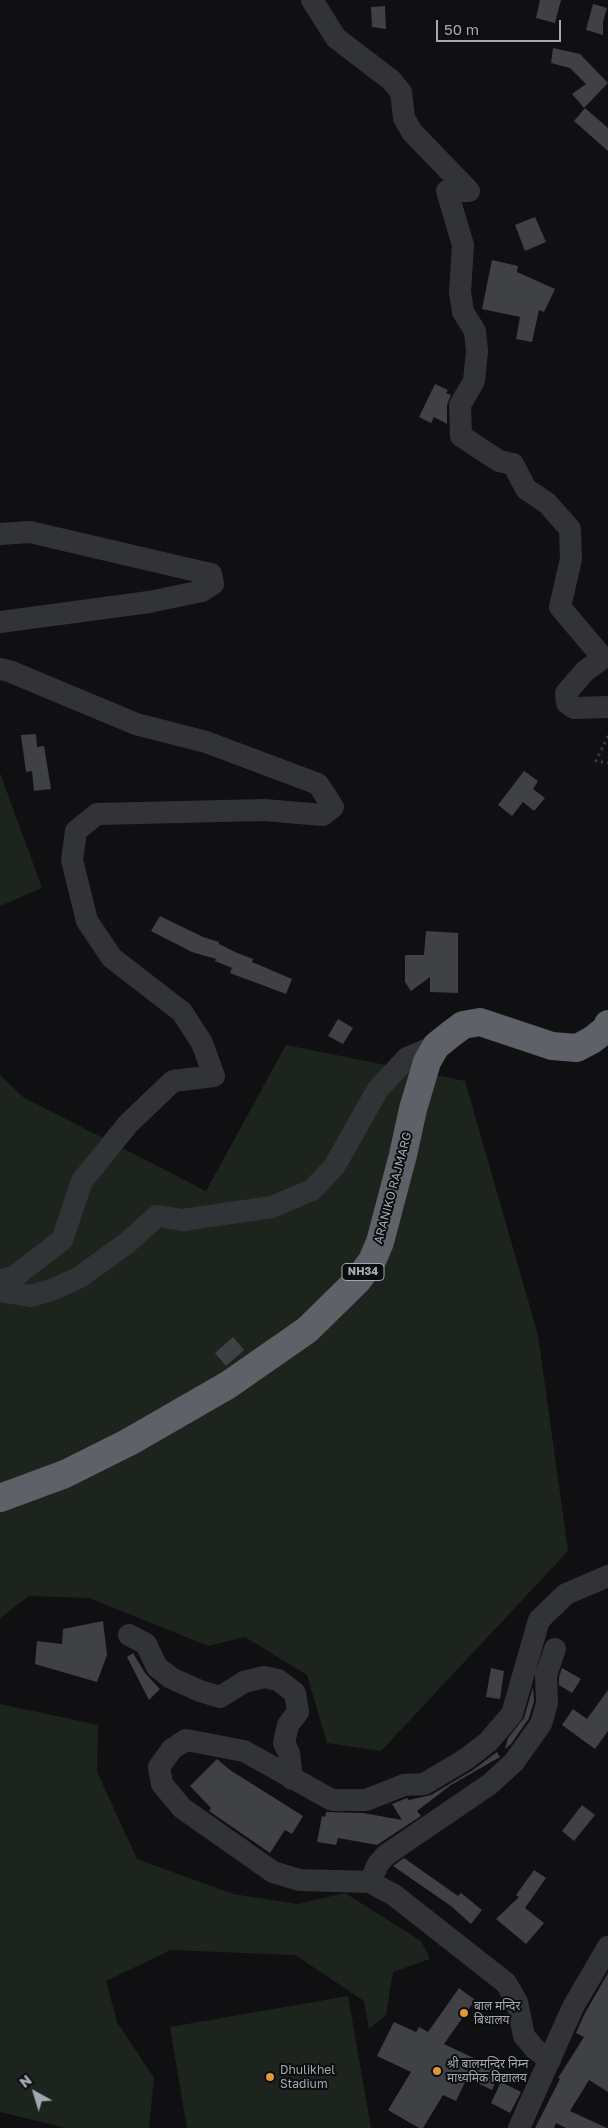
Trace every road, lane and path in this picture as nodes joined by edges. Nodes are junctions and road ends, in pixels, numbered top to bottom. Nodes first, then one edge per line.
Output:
1 (312, 0) edge
2 (0, 534) edge
3 (0, 622) edge
4 (0, 669) edge
5 (608, 707) edge
6 (608, 736) edge
7 (608, 763) edge
8 (608, 1024) edge
9 (436, 1046) junction
10 (0, 1281) edge
11 (0, 1291) edge
12 (0, 1498) edge
13 (608, 1576) edge
14 (129, 1635) dead end
15 (555, 1649) dead end
16 (292, 1778) junction
17 (370, 1882) junction
18 (608, 1947) edge
19 (550, 2060) junction
20 (519, 2128) edge

1 - 5 street
2 - 3 street
4 - 10 street
6 - 7 path
8 - 9 highway, ARANIKO RAJMARG / NH34
9 - 11 street
9 - 12 highway, ARANIKO RAJMARG / NH34
13 - 16 street
14 - 16 street
15 - 17 street
16 - 17 street
17 - 19 street
18 - 19 street
19 - 20 street

